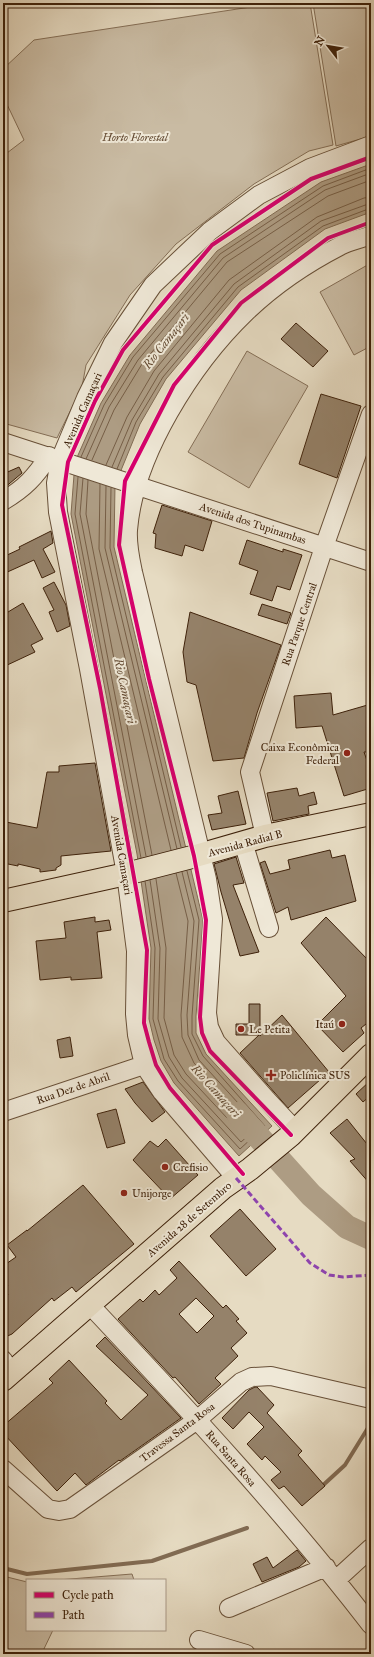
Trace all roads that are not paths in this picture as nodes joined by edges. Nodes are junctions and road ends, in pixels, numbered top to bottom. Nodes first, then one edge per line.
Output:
1 (371, 145) edge
2 (371, 235) edge
3 (371, 414) edge
4 (3, 442) edge
5 (60, 460) junction
6 (131, 483) junction
7 (3, 501) edge
8 (324, 547) junction
9 (371, 562) edge
10 (371, 814) edge
11 (266, 836) junction
12 (242, 842) junction
13 (196, 856) junction
14 (130, 873) junction
15 (3, 901) edge
16 (269, 928) dead end
17 (371, 1055) edge
18 (144, 1065) junction
19 (3, 1112) edge
20 (291, 1134) junction
21 (243, 1173) junction
22 (90, 1304) junction
23 (6, 1371) edge
24 (371, 1399) edge
25 (197, 1420) junction
26 (3, 1468) edge
27 (371, 1548) edge
28 (331, 1573) junction
29 (229, 1608) dead end
30 (371, 1625) edge
31 (199, 1640) dead end
32 (246, 1654) edge

1 - 5 street, Avenida Camaçari
2 - 6 street
3 - 8 street, Rua Parque Central
4 - 5 street, Avenida dos Tupinambas
5 - 6 street, Avenida dos Tupinambas
5 - 7 street
5 - 14 street, Avenida Camaçari
6 - 8 street, Avenida dos Tupinambas
6 - 13 street
8 - 9 street, Avenida dos Tupinambas
8 - 11 street, Rua Parque Central
10 - 11 main road, Avenida Radial B
11 - 12 main road, Avenida Radial B
12 - 13 main road, Avenida Radial B
12 - 16 street
13 - 14 main road, Avenida Radial B
13 - 20 street
14 - 15 main road, Avenida Radial B
14 - 18 street, Avenida Camaçari
17 - 20 main road, Avenida 28 de Setembro
18 - 19 street, Rua Dez de Abril
18 - 21 street, Avenida Camaçari
20 - 21 main road, Avenida 28 de Setembro
21 - 22 main road, Avenida 28 de Setembro
22 - 23 main road, Avenida 28 de Setembro
22 - 25 street, Rua Santa Rosa
24 - 25 street, Travessa Santa Rosa
25 - 26 street, Travessa Santa Rosa
25 - 28 street, Rua Santa Rosa
27 - 28 street
28 - 29 street
28 - 30 street, Rua Santa Rosa
31 - 32 street

